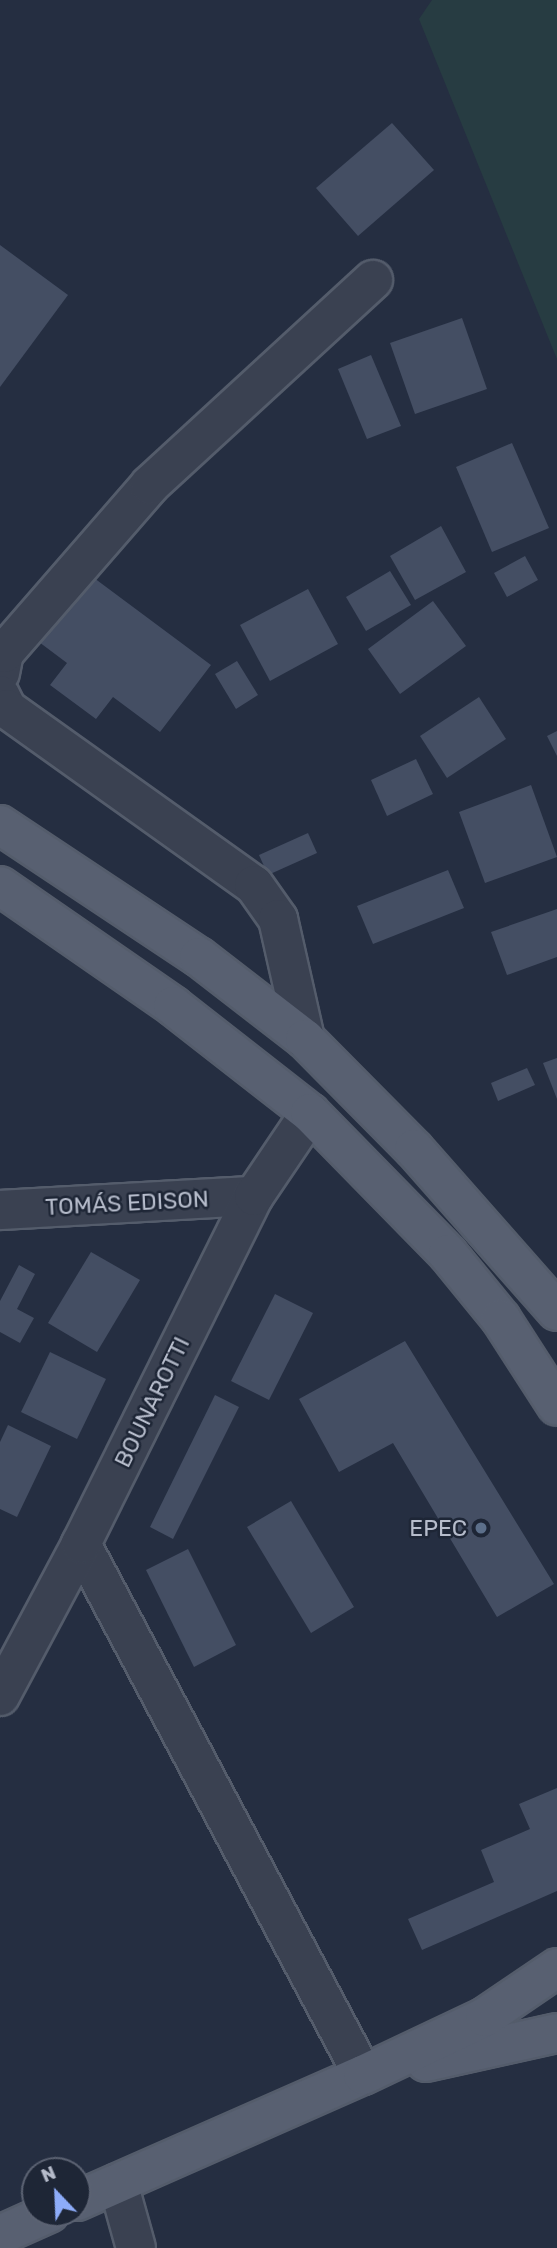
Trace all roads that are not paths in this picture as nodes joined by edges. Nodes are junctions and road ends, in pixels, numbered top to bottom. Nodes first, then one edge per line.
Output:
1 (373, 280) dead end
2 (2, 699) edge
3 (0, 825) edge
4 (0, 886) edge
5 (305, 1039) junction
6 (310, 1114) junction
7 (254, 1196) junction
8 (0, 1210) edge
9 (557, 1311) edge
10 (557, 1406) edge
11 (81, 1544) junction
12 (0, 1696) edge
13 (557, 1968) edge
14 (557, 2033) edge
15 (363, 2076) junction
16 (118, 2182) junction
17 (91, 2195) edge
18 (21, 2226) edge
19 (0, 2235) edge
20 (136, 2248) edge

1 - 2 street
2 - 5 street
3 - 5 main road
4 - 6 main road
5 - 9 main road
6 - 7 street, BOUNAROTTI
6 - 10 main road
7 - 8 street, TOMÁS EDISON
7 - 11 street, BOUNAROTTI
11 - 12 street, BOUNAROTTI
11 - 15 street
13 - 15 main road
14 - 15 main road
15 - 16 main road
16 - 17 main road
16 - 20 street
18 - 19 main road

